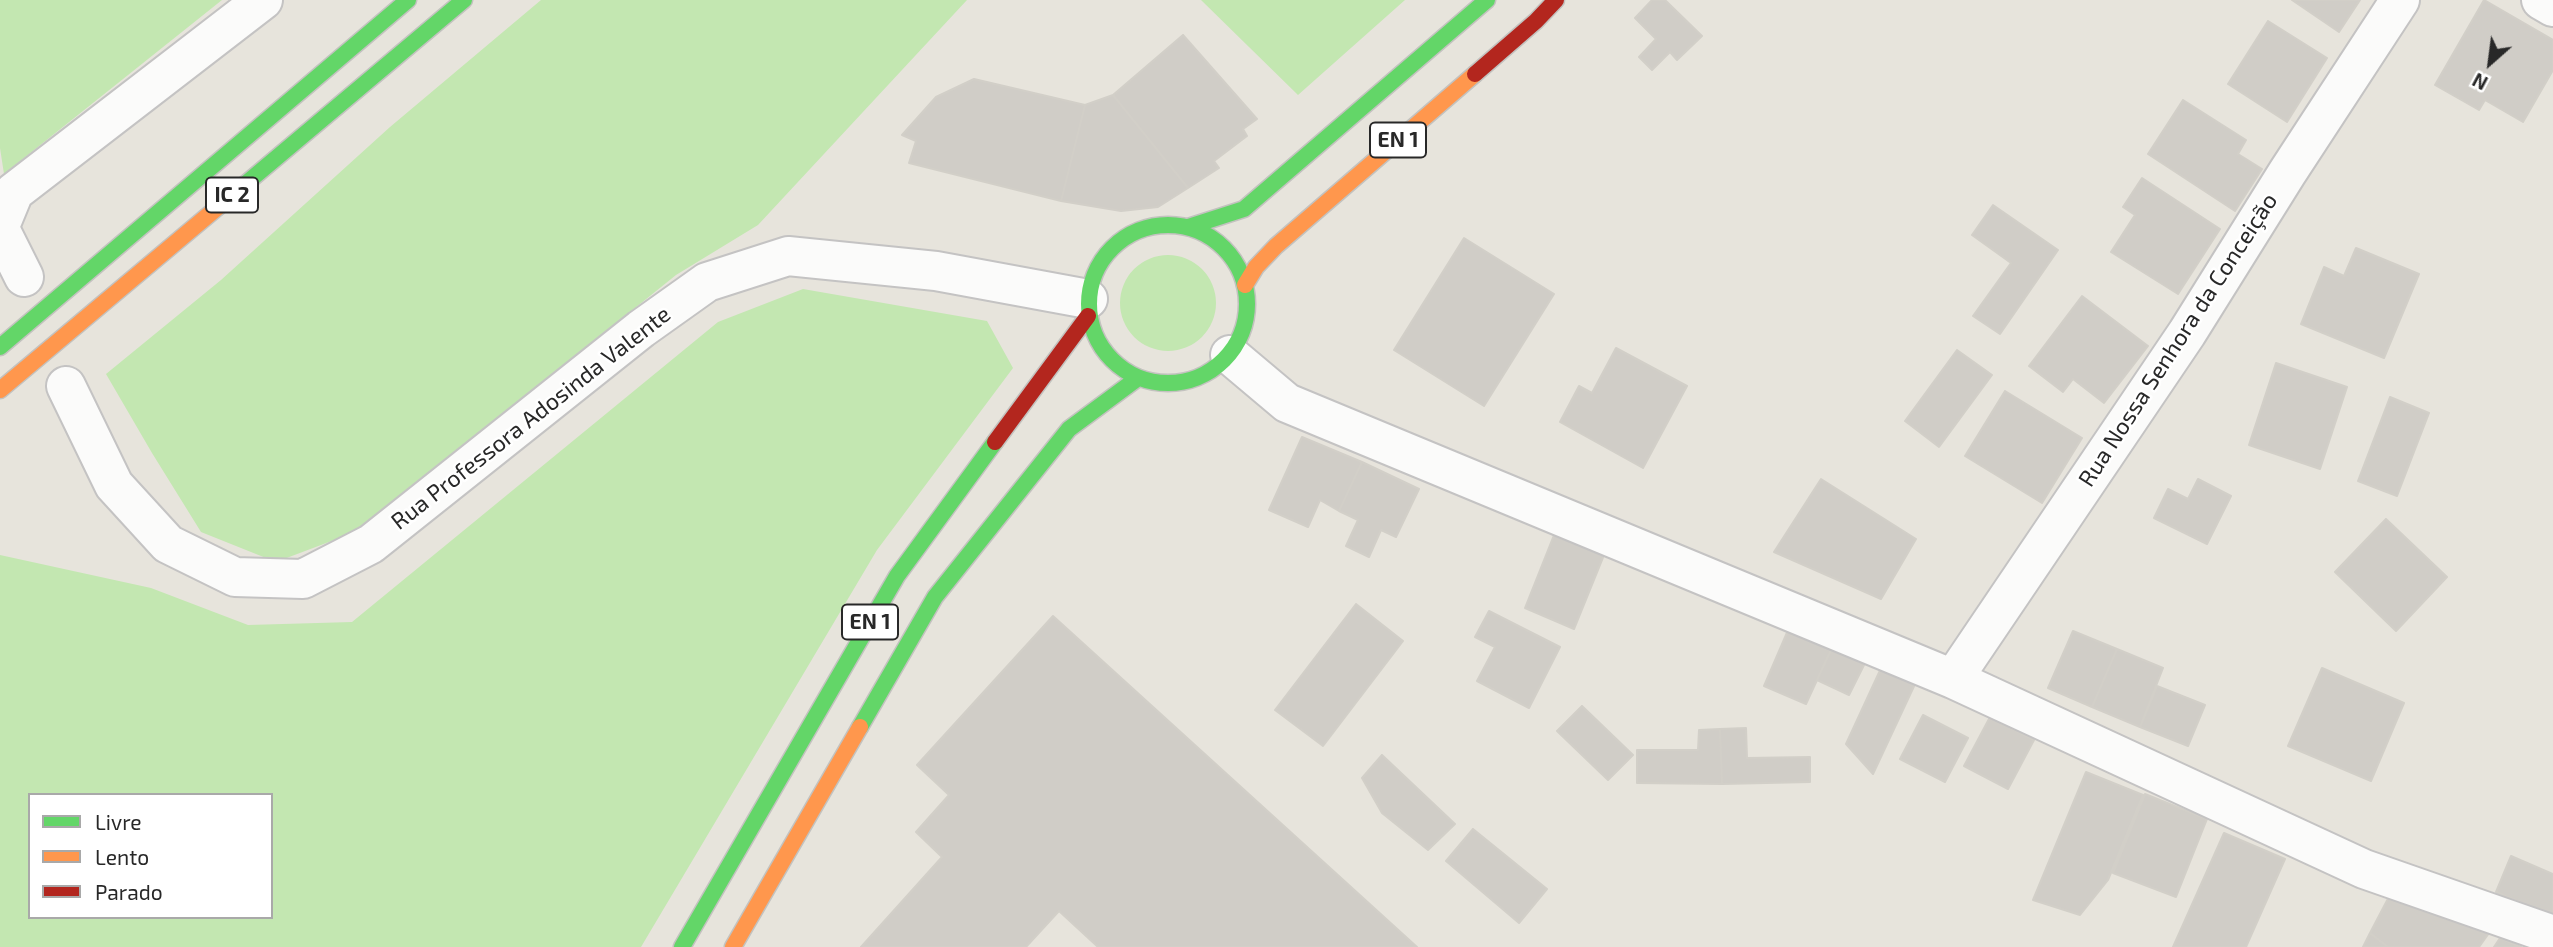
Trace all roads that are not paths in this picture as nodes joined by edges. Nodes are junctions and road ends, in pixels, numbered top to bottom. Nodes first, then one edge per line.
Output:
1 (263, 0) edge
2 (408, 0) edge
3 (464, 0) edge
4 (1487, 0) edge
5 (1556, 0) edge
6 (2400, 0) edge
7 (2542, 0) edge
8 (2553, 7) edge
9 (1188, 227) junction
10 (0, 228) edge
11 (24, 276) dead end
12 (1245, 285) junction
13 (1088, 307) junction
14 (0, 347) edge
15 (1230, 355) junction
16 (1138, 378) junction
17 (66, 386) dead end
18 (0, 390) edge
19 (1953, 679) junction
20 (2553, 935) edge
21 (682, 947) edge
22 (733, 947) edge

1 - 10 street
2 - 14 main road, IC 2
3 - 18 main road, IC 2
4 - 9 main road, EN 1
5 - 12 main road, EN 1
6 - 19 street, Rua Nossa Senhora da Conceição
7 - 8 street
9 - 12 main road, EN 1
9 - 13 main road, EN 1
10 - 11 street
12 - 15 main road, EN 1
13 - 16 main road, EN 1
13 - 17 street, Rua Professora Adosinda Valente
13 - 21 main road, EN 1
15 - 16 main road, EN 1
15 - 19 street
16 - 22 main road, EN 1
19 - 20 street

